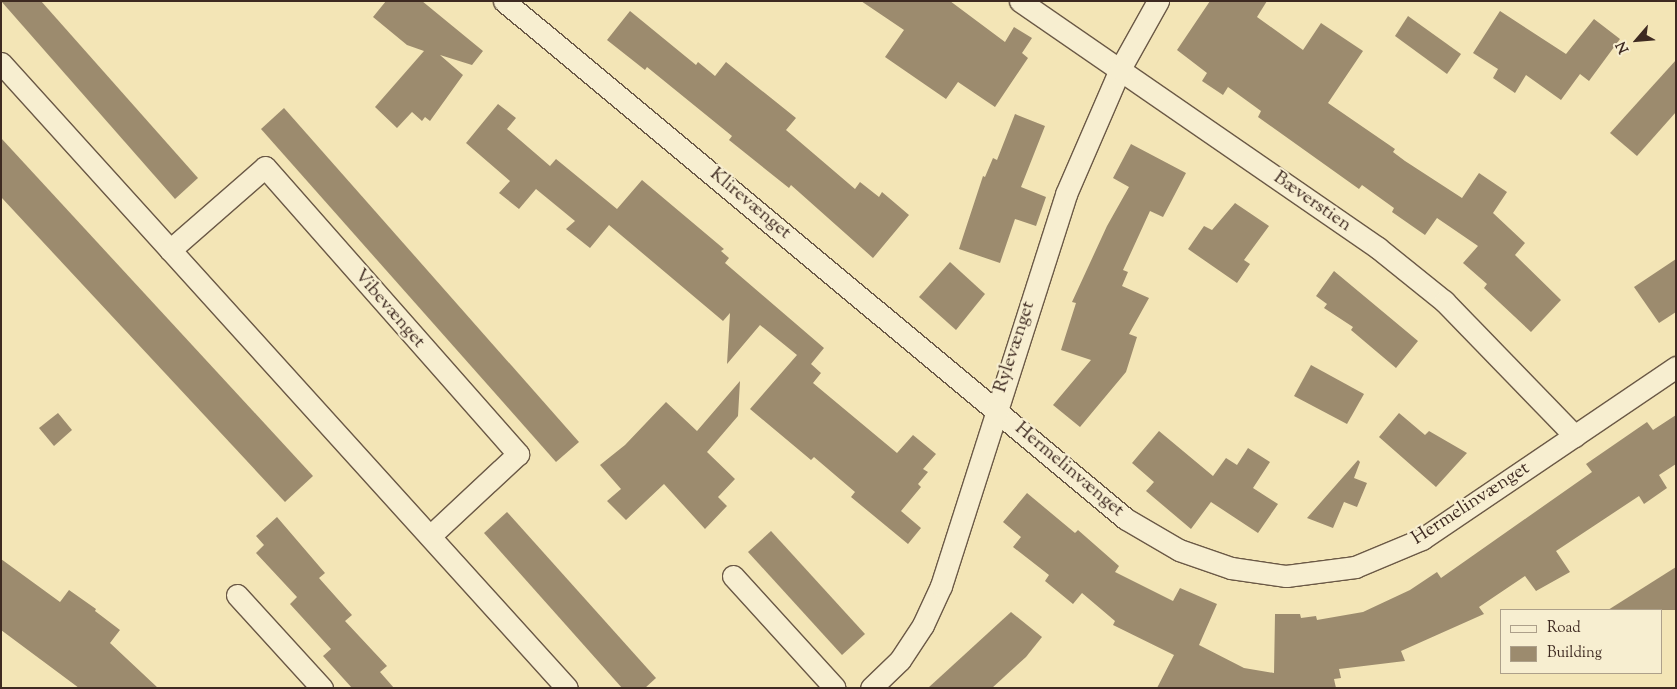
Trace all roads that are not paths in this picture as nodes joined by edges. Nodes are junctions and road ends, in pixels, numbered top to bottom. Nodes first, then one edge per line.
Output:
1 (504, 1) edge
2 (1020, 1) edge
3 (1158, 1) edge
4 (1, 64) edge
5 (1120, 69) junction
6 (170, 250) junction
7 (1676, 368) edge
8 (996, 408) junction
9 (1575, 436) junction
10 (430, 536) junction
11 (734, 576) dead end
12 (237, 595) dead end
13 (322, 688) edge
14 (567, 688) edge
15 (835, 688) edge
16 (871, 688) edge

1 - 8 street, Klirevænget
2 - 5 street, Bæverstien
3 - 5 street, Rylevænget
4 - 6 street
5 - 8 street, Rylevænget
5 - 9 street, Bæverstien
6 - 10 street
6 - 10 street, Vibevænget
7 - 9 street, Hermelinvænget
8 - 9 street, Hermelinvænget
8 - 16 street, Rylevænget
10 - 14 street
11 - 15 street
12 - 13 street

